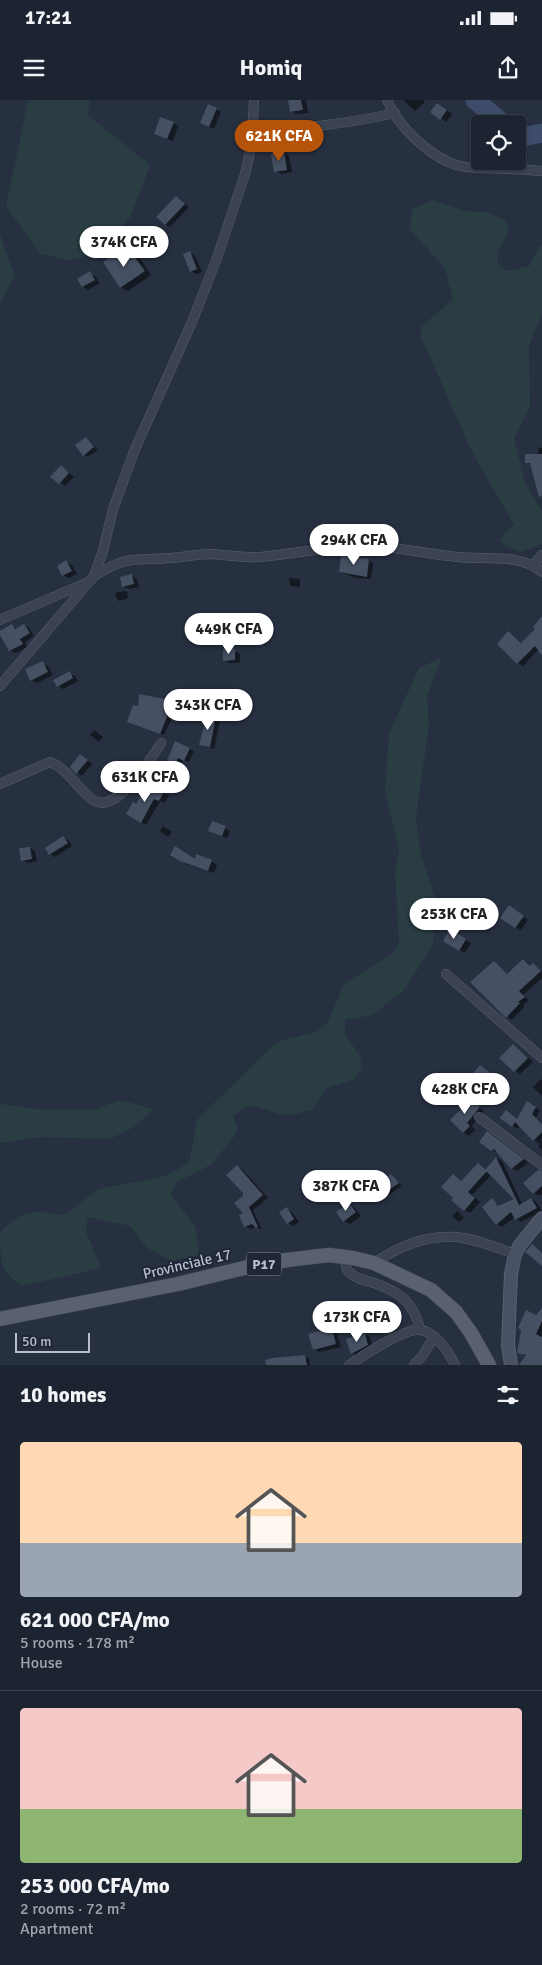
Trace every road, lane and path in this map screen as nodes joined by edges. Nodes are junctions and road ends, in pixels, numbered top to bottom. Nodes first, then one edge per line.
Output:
1 (254, 100) edge
2 (387, 100) edge
3 (395, 113) junction
4 (254, 132) junction
5 (542, 171) edge
6 (542, 555) edge
7 (533, 565) junction
8 (542, 572) edge
9 (91, 579) junction
10 (0, 620) edge
11 (0, 686) edge
12 (161, 743) dead end
13 (0, 784) edge
14 (446, 974) dead end
15 (542, 1058) edge
16 (479, 1117) dead end
17 (542, 1165) edge
18 (542, 1218) edge
19 (515, 1254) junction
20 (346, 1257) junction
21 (374, 1263) junction
22 (0, 1319) edge
23 (420, 1329) junction
24 (434, 1337) junction
25 (349, 1365) edge
26 (414, 1365) edge
27 (455, 1365) edge
28 (489, 1365) edge
29 (511, 1365) edge

1 - 4 street
2 - 3 street
3 - 4 street
3 - 5 street
4 - 9 street
6 - 7 street
7 - 8 street
7 - 9 street
9 - 10 street
9 - 11 street
12 - 13 street
14 - 15 street
16 - 17 street
18 - 19 street
19 - 21 street
19 - 29 street
20 - 21 main road, Provinciale 17 / P17
20 - 22 main road, Provinciale 17 / P17
20 - 23 street
21 - 28 main road, Provinciale 17 / P17
23 - 24 street
23 - 25 street
24 - 26 street
24 - 27 street

